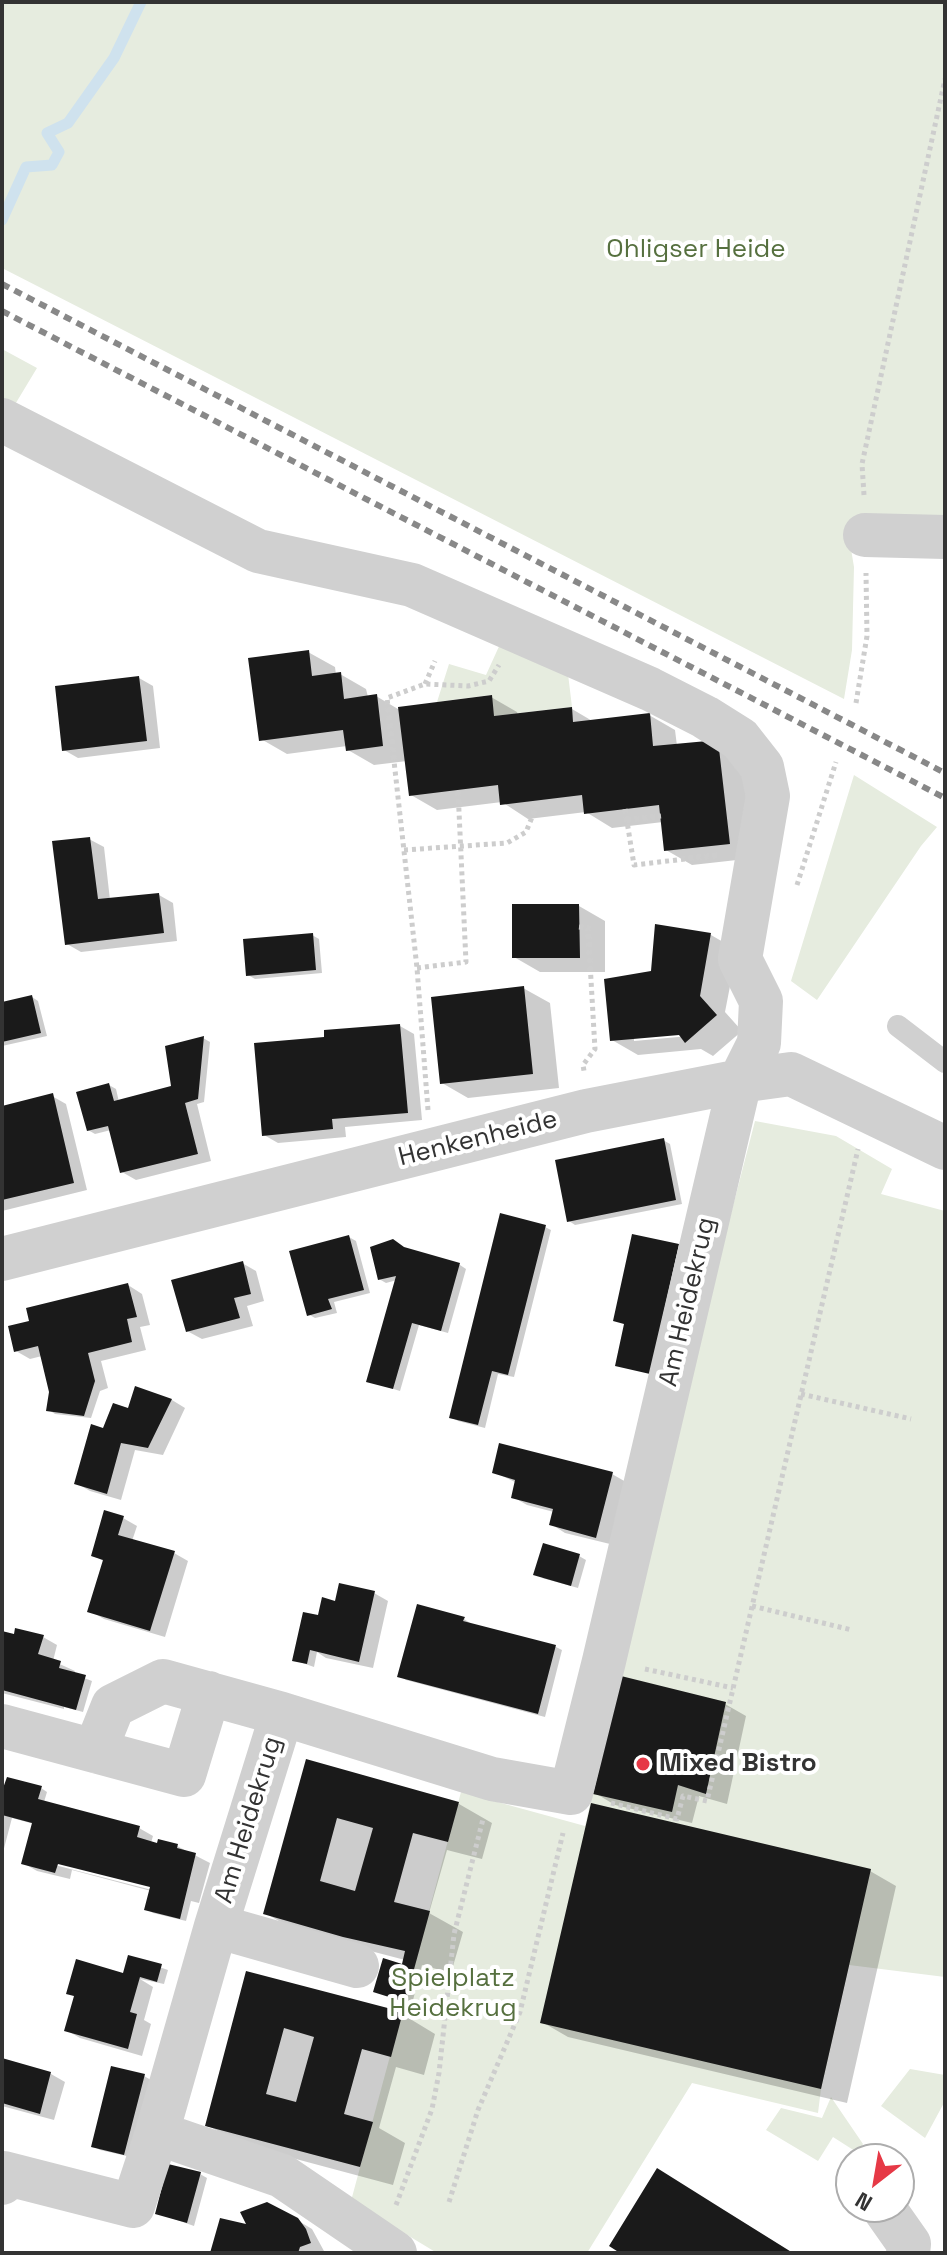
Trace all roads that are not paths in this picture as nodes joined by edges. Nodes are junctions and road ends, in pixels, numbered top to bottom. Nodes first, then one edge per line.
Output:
1 (2, 420) edge
2 (865, 535) road end
3 (945, 537) edge
4 (898, 1026) dead end
5 (945, 1062) edge
6 (740, 1081) junction
7 (945, 1148) edge
8 (2, 1259) edge
9 (209, 1693) junction
10 (282, 1714) junction
11 (2, 1726) edge
12 (95, 1751) junction
13 (216, 1926) junction
14 (357, 1966) dead end
15 (157, 2133) junction
16 (2, 2183) edge
17 (894, 2223) edge
18 (387, 2247) edge
19 (908, 2253) edge

1 - 6 street, Am Heidekrug
2 - 3 street
4 - 5 lane
6 - 7 street, Henkenheide
6 - 8 street, Henkenheide
6 - 10 street, Am Heidekrug
9 - 10 street, Am Heidekrug
9 - 12 street, Am Heidekrug
9 - 12 street
10 - 13 street, Am Heidekrug
11 - 12 street
13 - 14 street, Am Heidekrug
13 - 15 street, Am Heidekrug
15 - 16 street, Am Heidekrug
15 - 18 street
17 - 19 street

